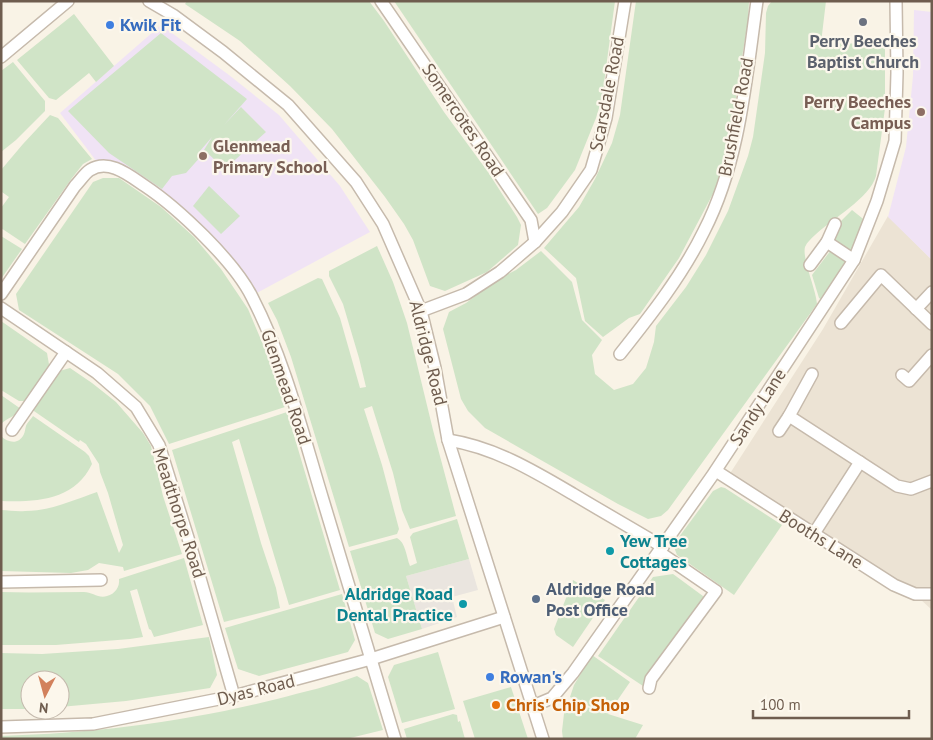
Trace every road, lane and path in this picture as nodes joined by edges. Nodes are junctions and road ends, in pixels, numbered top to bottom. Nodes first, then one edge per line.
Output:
1 (68, 1) edge
2 (149, 1) edge
3 (381, 1) edge
4 (625, 1) edge
5 (757, 1) edge
6 (896, 1) edge
7 (1, 57) edge
8 (835, 224) dead end
9 (535, 242) junction
10 (827, 242) junction
11 (854, 260) junction
12 (810, 265) dead end
13 (932, 292) edge
14 (1, 294) edge
15 (1, 308) edge
16 (916, 309) junction
17 (421, 311) junction
18 (841, 324) dead end
19 (932, 324) edge
20 (66, 352) junction
21 (620, 354) dead end
22 (932, 355) edge
23 (812, 374) dead end
24 (910, 382) dead end
25 (789, 416) junction
26 (12, 430) dead end
27 (779, 431) dead end
28 (448, 440) junction
29 (860, 462) junction
30 (716, 471) junction
31 (932, 481) edge
32 (813, 535) junction
33 (661, 549) junction
34 (101, 580) dead end
35 (1, 582) edge
36 (932, 594) edge
37 (504, 617) junction
38 (371, 659) junction
39 (650, 688) dead end
40 (234, 696) junction
41 (533, 706) junction
42 (1, 727) edge
43 (395, 739) edge
44 (543, 739) edge

1 - 7 street
2 - 17 street, Aldridge Road
3 - 9 street, Somercotes Road
4 - 9 street, Scarsdale Road
5 - 21 street, Brushfield Road
6 - 11 street, Sandy Lane
8 - 10 street
9 - 17 street, Scarsdale Road
10 - 11 street
10 - 12 street
11 - 30 street, Sandy Lane
13 - 16 street
14 - 38 street, Glenmead Road
15 - 20 street, Meadthorpe Road
16 - 18 street
16 - 19 street
17 - 28 street, Aldridge Road
20 - 26 street
20 - 40 street, Meadthorpe Road
22 - 24 street
23 - 25 street
25 - 27 street
25 - 29 street
28 - 33 street
28 - 37 street, Aldridge Road
29 - 31 street
29 - 32 street
30 - 32 street, Booths Lane
30 - 33 street, Sandy Lane
32 - 36 street, Booths Lane
33 - 39 street
33 - 41 street, Sandy Lane
34 - 35 street
37 - 38 street, Dyas Road
37 - 41 street, Aldridge Road
38 - 40 street, Dyas Road
38 - 43 street, Glenmead Road
40 - 42 street, Dyas Road
41 - 44 street, Aldridge Road

